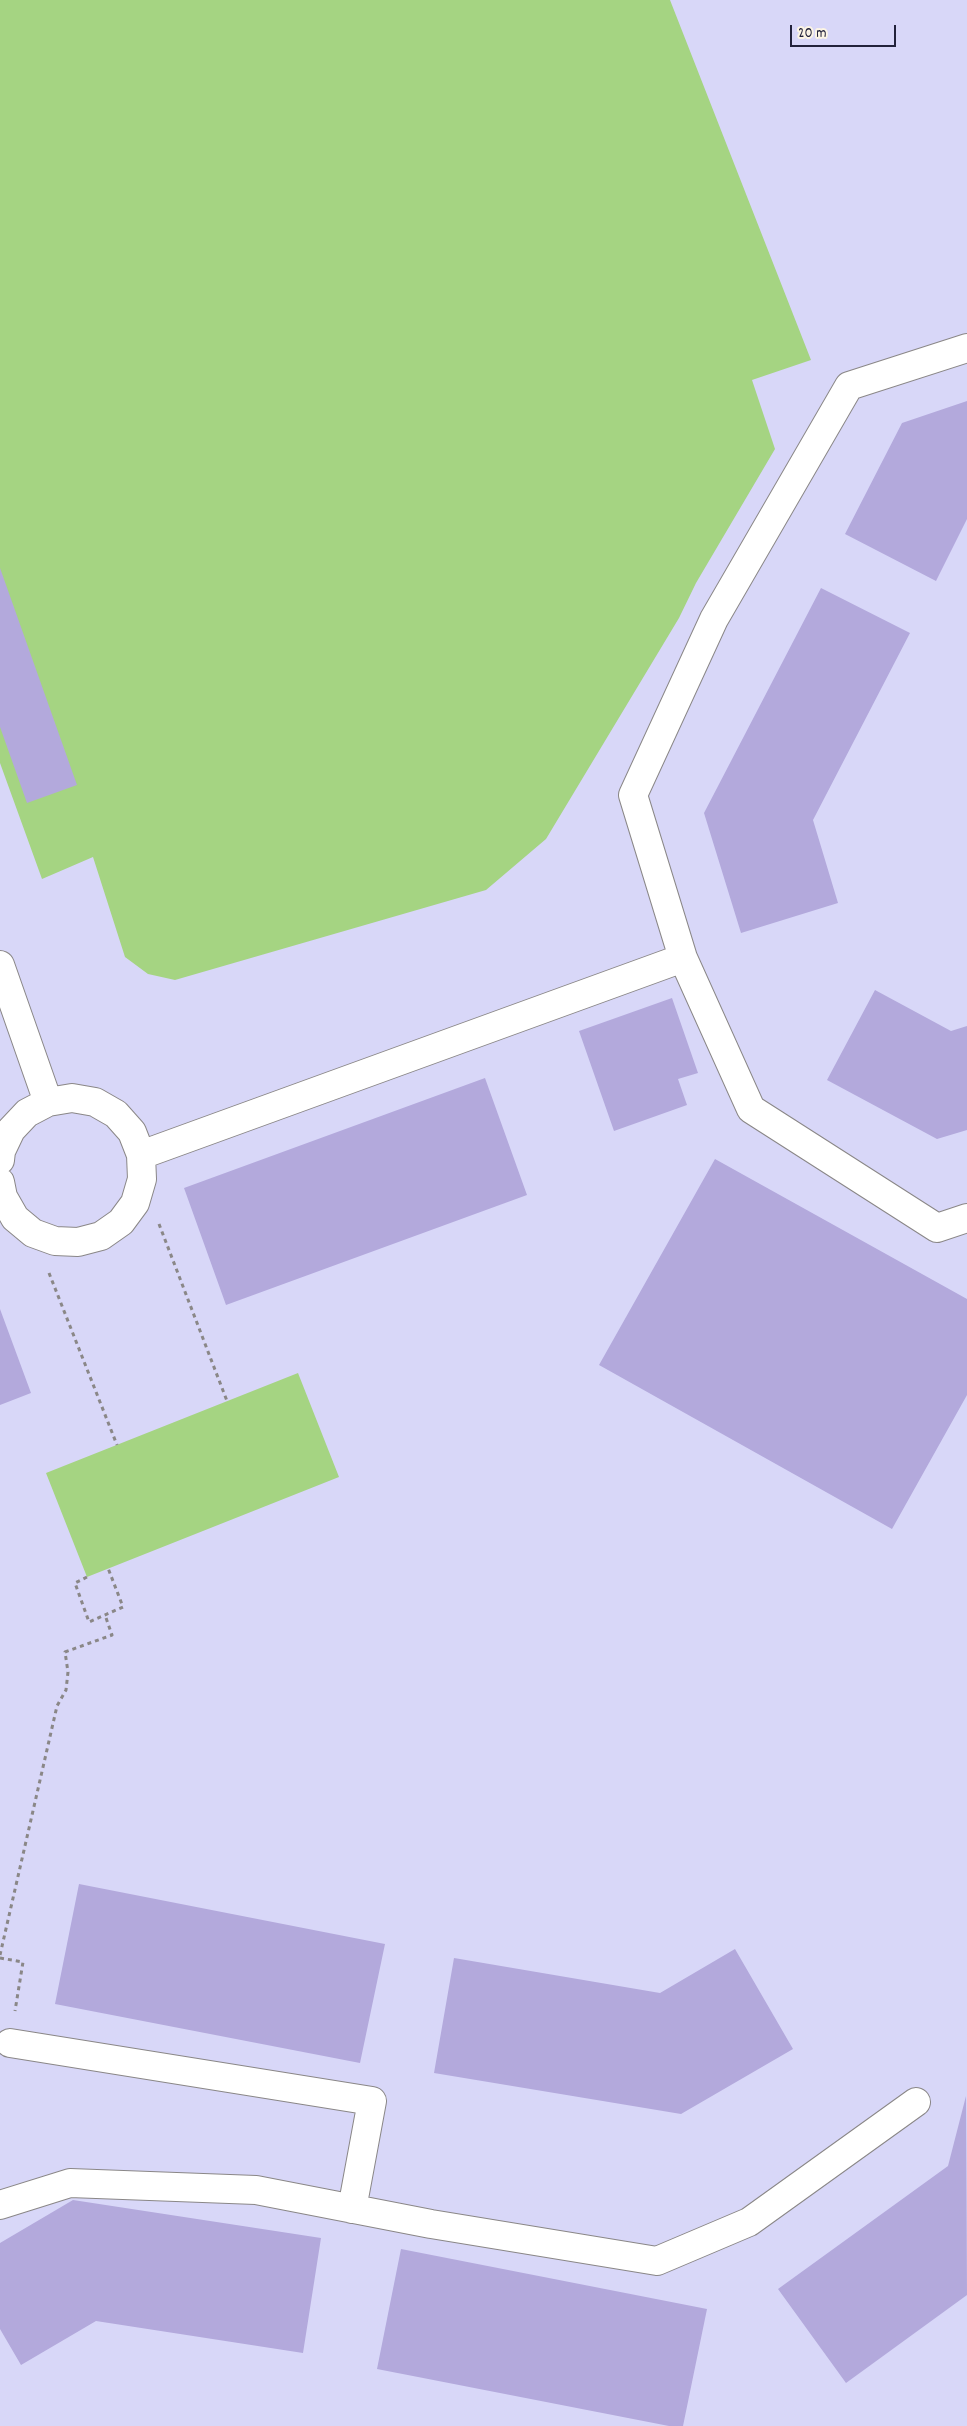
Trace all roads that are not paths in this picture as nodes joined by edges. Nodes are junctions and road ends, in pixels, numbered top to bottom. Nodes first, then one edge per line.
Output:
1 (967, 348) edge
2 (683, 958) junction
3 (0, 965) edge
4 (48, 1102) junction
5 (0, 1160) edge
6 (142, 1167) junction
7 (1, 1193) edge
8 (967, 1218) edge
9 (10, 2043) road end
10 (916, 2102) dead end
11 (0, 2205) edge
12 (352, 2209) junction

1 - 2 lane
2 - 6 lane
2 - 8 lane
3 - 4 lane
4 - 5 lane
4 - 6 lane
6 - 7 lane
9 - 12 lane
10 - 12 lane
11 - 12 lane

